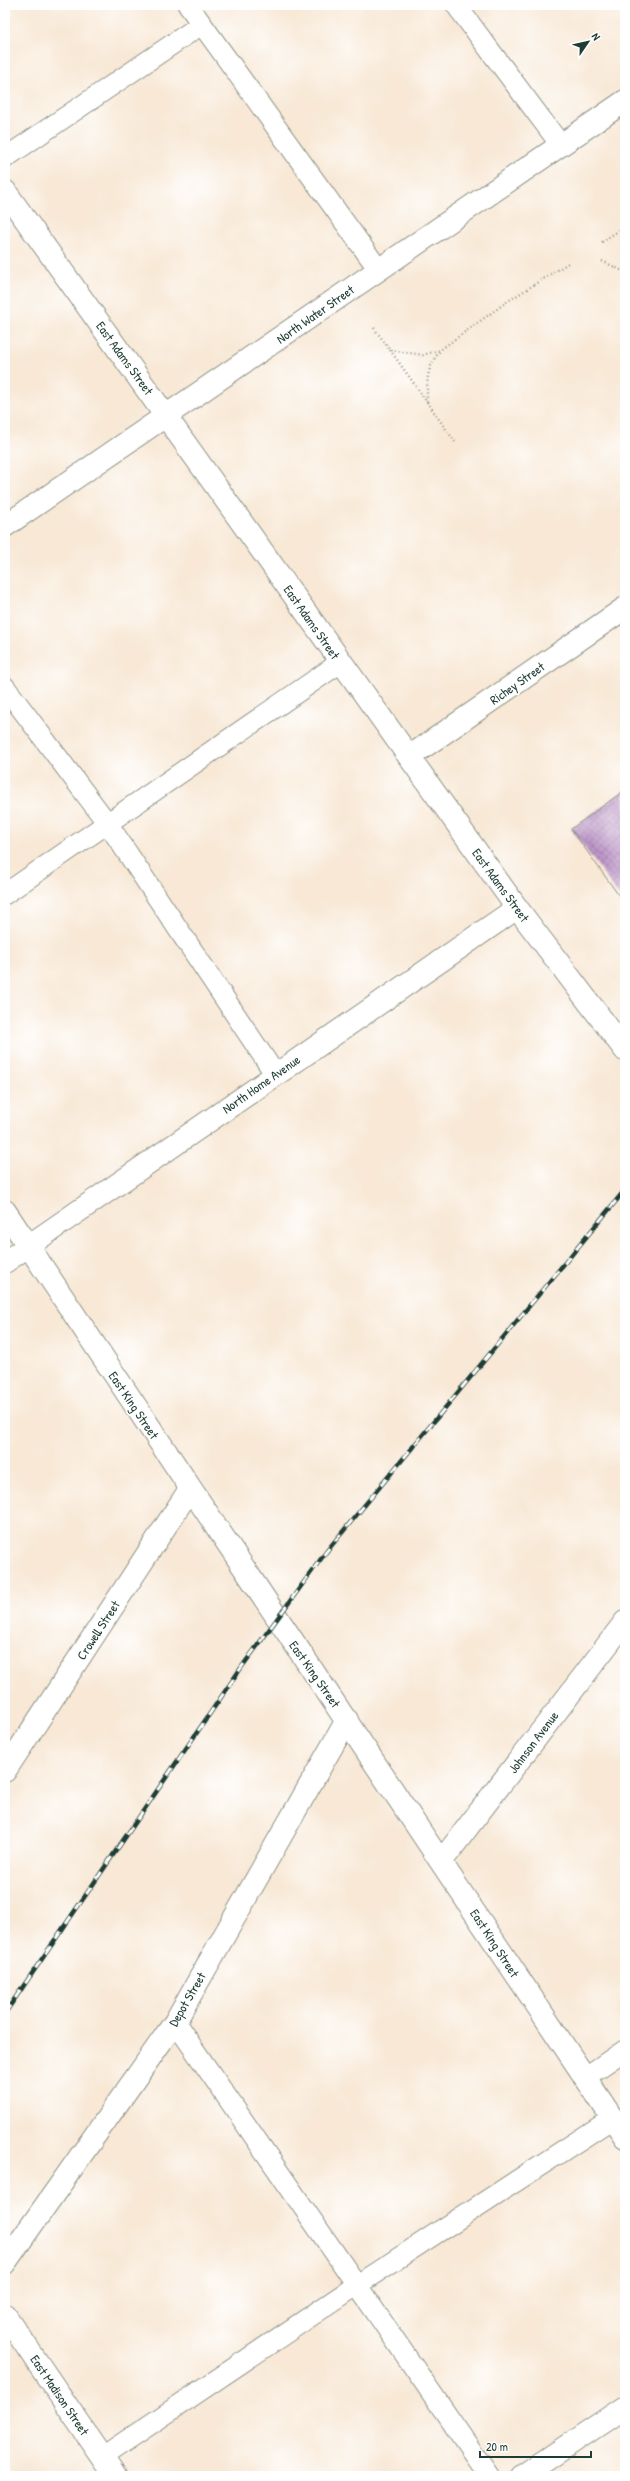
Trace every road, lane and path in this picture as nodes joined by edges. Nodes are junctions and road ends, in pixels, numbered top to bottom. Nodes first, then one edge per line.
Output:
1 (188, 5) edge
2 (456, 5) edge
3 (202, 24) junction
4 (625, 101) edge
5 (560, 144) junction
6 (5, 158) edge
7 (5, 191) edge
8 (625, 226) edge
9 (602, 242) dead end
10 (602, 261) dead end
11 (570, 262) dead end
12 (379, 270) junction
13 (625, 272) edge
14 (374, 328) dead end
15 (390, 350) junction
16 (440, 350) junction
17 (427, 402) junction
18 (167, 416) junction
19 (455, 442) dead end
20 (5, 526) edge
21 (625, 608) edge
22 (341, 662) junction
23 (5, 687) edge
24 (409, 757) junction
25 (108, 824) junction
26 (5, 894) edge
27 (517, 908) junction
28 (625, 1050) edge
29 (275, 1074) junction
30 (5, 1211) edge
31 (29, 1246) junction
32 (5, 1262) edge
33 (190, 1489) junction
34 (625, 1622) edge
35 (347, 1720) junction
36 (6, 1766) edge
37 (441, 1862) junction
38 (174, 2022) junction
39 (625, 2050) edge
40 (584, 2078) junction
41 (613, 2118) junction
42 (625, 2137) edge
43 (5, 2262) edge
44 (357, 2285) junction
45 (5, 2315) edge
46 (625, 2407) edge
47 (102, 2457) junction
48 (115, 2476) edge
49 (488, 2476) edge
50 (522, 2476) edge

1 - 3 lane
2 - 5 lane
3 - 6 lane
3 - 12 lane
4 - 5 street, North Water Street
5 - 12 street, North Water Street
7 - 18 street, East Adams Street
8 - 9 path
10 - 13 path
11 - 16 path
12 - 18 street, North Water Street
14 - 15 path
15 - 16 path
15 - 17 path
16 - 17 path
17 - 19 path
18 - 20 street, North Water Street
18 - 22 street, East Adams Street
21 - 24 street, Richey Street
22 - 24 street, East Adams Street
22 - 25 lane
23 - 25 lane
24 - 27 street, East Adams Street
25 - 26 lane
25 - 29 lane
27 - 28 street, East Adams Street
27 - 29 street, North Home Avenue
29 - 31 street, North Home Avenue
30 - 31 street, East King Street
31 - 32 street, North Home Avenue
31 - 33 street, East King Street
33 - 35 street, East King Street
33 - 36 street, Crowell Street
34 - 37 street, Johnson Avenue
35 - 37 street, East King Street
35 - 38 street, Depot Street
37 - 40 street, East King Street
38 - 43 street, Depot Street
38 - 44 lane
39 - 40 lane
40 - 41 street, East King Street
41 - 42 street, East King Street
41 - 44 lane
44 - 47 lane
44 - 49 lane
45 - 47 street, East Madison Street
46 - 50 street
47 - 48 street, East Madison Street

